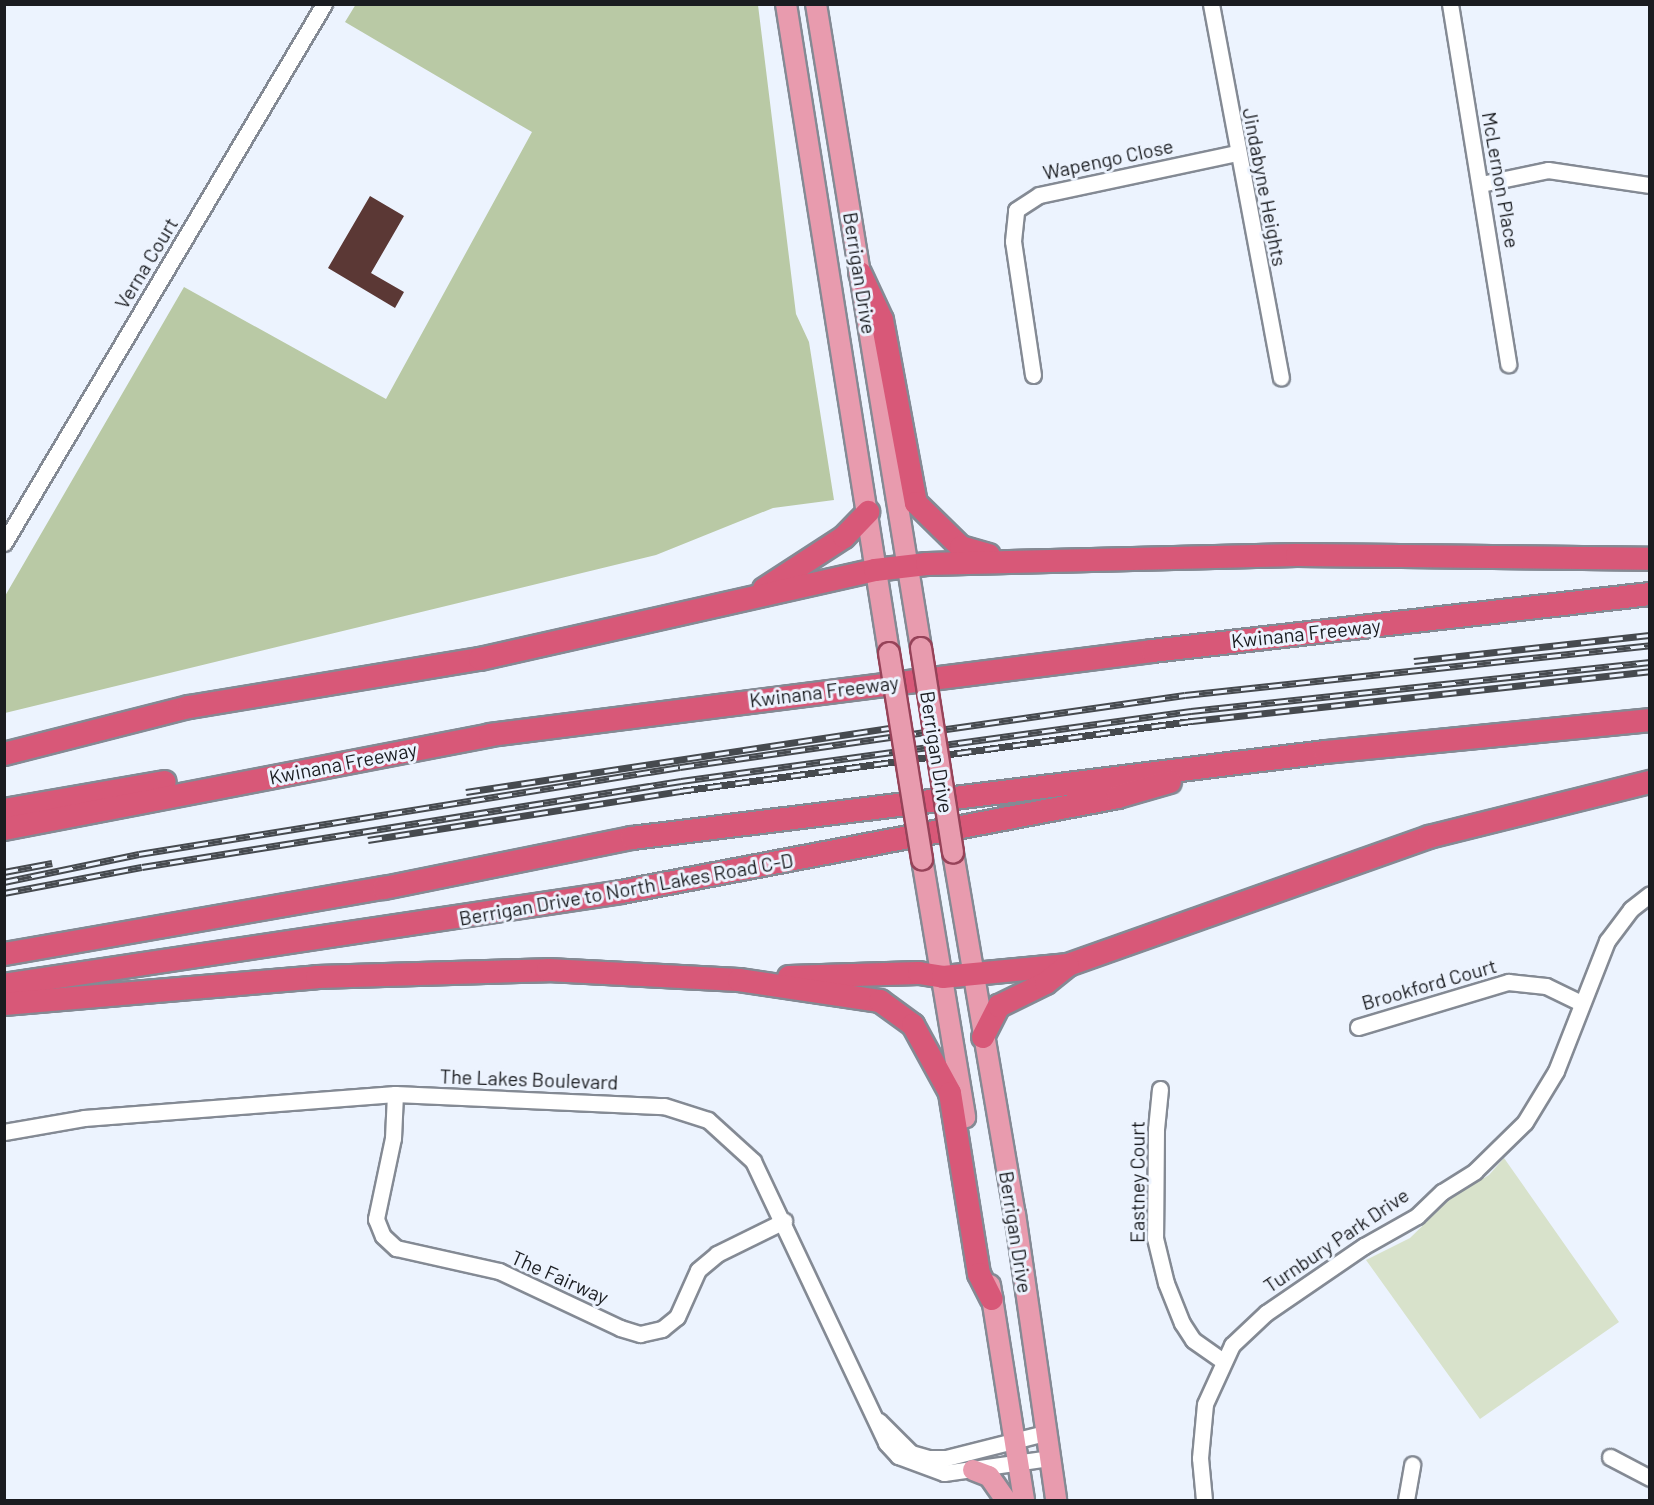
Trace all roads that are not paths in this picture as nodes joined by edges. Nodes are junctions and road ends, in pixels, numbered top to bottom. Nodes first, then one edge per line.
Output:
1 (324, 4) edge
2 (786, 4) edge
3 (816, 4) edge
4 (1211, 4) edge
5 (1449, 4) edge
6 (1236, 153) junction
7 (1482, 184) junction
8 (1650, 185) edge
9 (860, 273) junction
10 (1508, 364) dead end
11 (1033, 375) dead end
12 (1281, 378) dead end
13 (868, 512) junction
14 (4, 543) edge
15 (1650, 559) edge
16 (1014, 561) junction
17 (908, 567) junction
18 (875, 570) junction
19 (1650, 594) edge
20 (744, 600) junction
21 (1650, 720) edge
22 (4, 754) edge
23 (1240, 762) junction
24 (327, 765) junction
25 (1650, 782) edge
26 (4, 810) edge
27 (4, 829) edge
28 (1650, 894) edge
29 (4, 954) edge
30 (1068, 965) junction
31 (974, 975) junction
32 (943, 977) junction
33 (739, 980) junction
34 (4, 985) edge
35 (1581, 1003) junction
36 (4, 1004) edge
37 (1358, 1027) dead end
38 (983, 1037) junction
39 (1160, 1089) dead end
40 (395, 1094) junction
41 (4, 1132) edge
42 (784, 1221) junction
43 (992, 1299) junction
44 (1222, 1360) junction
45 (875, 1417) junction
46 (1045, 1432) junction
47 (1016, 1438) junction
48 (1610, 1457) dead end
49 (1049, 1458) junction
50 (1020, 1462) junction
51 (1412, 1465) dead end
52 (973, 1470) junction
53 (1650, 1478) edge
54 (1006, 1500) edge
55 (1024, 1500) edge
56 (1056, 1500) edge
57 (1204, 1500) edge
58 (1406, 1500) edge

1 - 14 street, Verna Court
2 - 13 main road, Berrigan Drive
3 - 9 main road, Berrigan Drive
4 - 6 street, Jindabyne Heights
5 - 7 street, McLernon Place
6 - 11 street, Wapengo Close
6 - 12 street, Jindabyne Heights
7 - 8 street
7 - 10 street, McLernon Place
9 - 16 highway
9 - 17 main road, Berrigan Drive
13 - 18 main road, Berrigan Drive
13 - 20 highway
15 - 16 highway
16 - 17 highway
17 - 18 highway
17 - 31 main road, Berrigan Drive, bridge
18 - 20 highway
18 - 32 main road, Berrigan Drive, bridge
19 - 24 highway, Kwinana Freeway
20 - 22 highway
21 - 23 highway
23 - 29 highway
23 - 34 highway, Berrigan Drive to North Lakes Road C-D
24 - 26 highway
24 - 27 highway, Kwinana Freeway
25 - 30 highway
28 - 35 street, Turnbury Park Drive
30 - 31 highway
30 - 38 highway
31 - 32 highway
31 - 38 main road, Berrigan Drive
32 - 33 highway
32 - 43 main road, Berrigan Drive
33 - 36 highway
33 - 43 highway
35 - 37 street, Brookford Court
35 - 44 street, Turnbury Park Drive
38 - 46 main road, Berrigan Drive
39 - 44 street, Eastney Court
40 - 41 street, The Lakes Boulevard
40 - 42 street, The Lakes Boulevard
40 - 42 street, The Fairway
42 - 45 street, The Lakes Boulevard
43 - 47 main road, Berrigan Drive
44 - 57 street, Turnbury Park Drive
45 - 47 street, The Lakes Boulevard
45 - 52 street, The Lakes Boulevard
46 - 47 street, The Lakes Boulevard
46 - 49 main road, Berrigan Drive
47 - 50 main road, Berrigan Drive
48 - 53 street
49 - 50 street, The Lakes Boulevard
49 - 56 main road, Berrigan Drive
50 - 52 street, The Lakes Boulevard
50 - 55 main road, Berrigan Drive
51 - 58 street
52 - 54 main road

